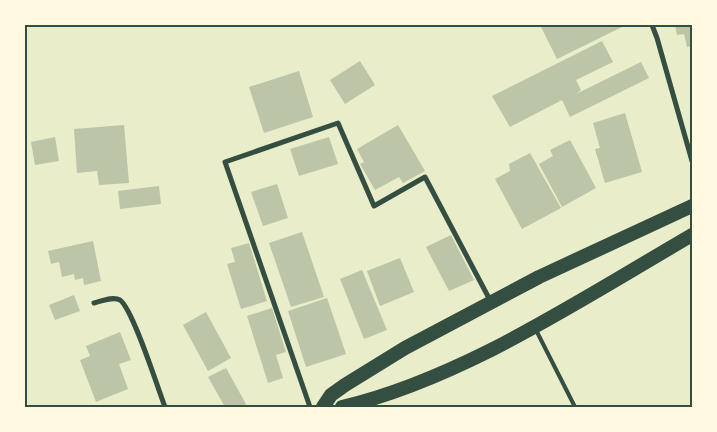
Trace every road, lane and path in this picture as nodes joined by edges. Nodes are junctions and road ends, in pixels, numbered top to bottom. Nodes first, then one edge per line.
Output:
1 (652, 25) edge
2 (692, 161) edge
3 (692, 206) edge
4 (692, 235) edge
5 (94, 303) dead end
6 (491, 303) junction
7 (535, 328) junction
8 (165, 407) edge
9 (310, 407) edge
10 (323, 407) edge
11 (342, 407) edge
12 (575, 407) edge

1 - 2 street
3 - 6 highway
4 - 7 highway
5 - 8 street
6 - 9 street
6 - 10 highway
7 - 11 highway
7 - 12 lane

